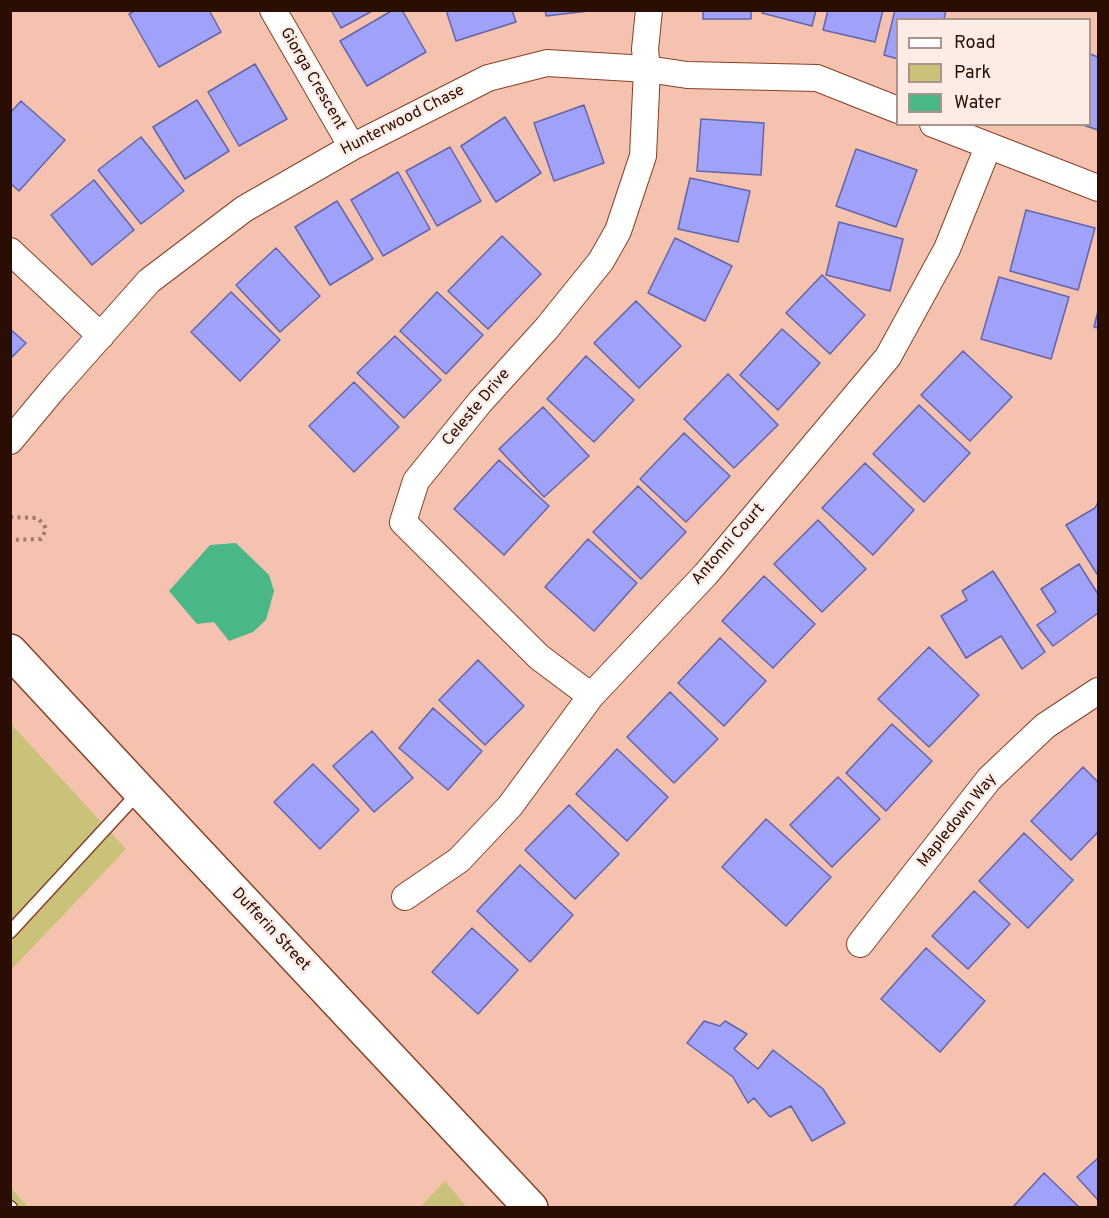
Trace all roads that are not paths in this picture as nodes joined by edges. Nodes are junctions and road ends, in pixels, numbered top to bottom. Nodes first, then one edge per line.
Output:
1 (273, 10) edge
2 (649, 10) edge
3 (647, 69) junction
4 (896, 110) edge
5 (938, 126) edge
6 (352, 147) junction
7 (988, 147) junction
8 (1098, 188) edge
9 (10, 251) edge
10 (101, 336) junction
11 (10, 441) edge
12 (10, 651) edge
13 (1098, 691) edge
14 (591, 696) junction
15 (140, 791) junction
16 (405, 897) dead end
17 (10, 932) edge
18 (860, 944) dead end
19 (531, 1208) edge

1 - 6 street, Giorga Crescent
2 - 3 street
3 - 4 street, Hunterwood Chase
3 - 6 street, Hunterwood Chase
3 - 14 street, Celeste Drive
5 - 7 street
6 - 10 street, Hunterwood Chase
7 - 8 street
7 - 14 street, Antonni Court
9 - 10 street
10 - 11 street, Hunterwood Chase
12 - 15 main road, Dufferin Street
13 - 18 street, Mapledown Way
14 - 16 street, Antonni Court
15 - 17 lane
15 - 19 main road, Dufferin Street

